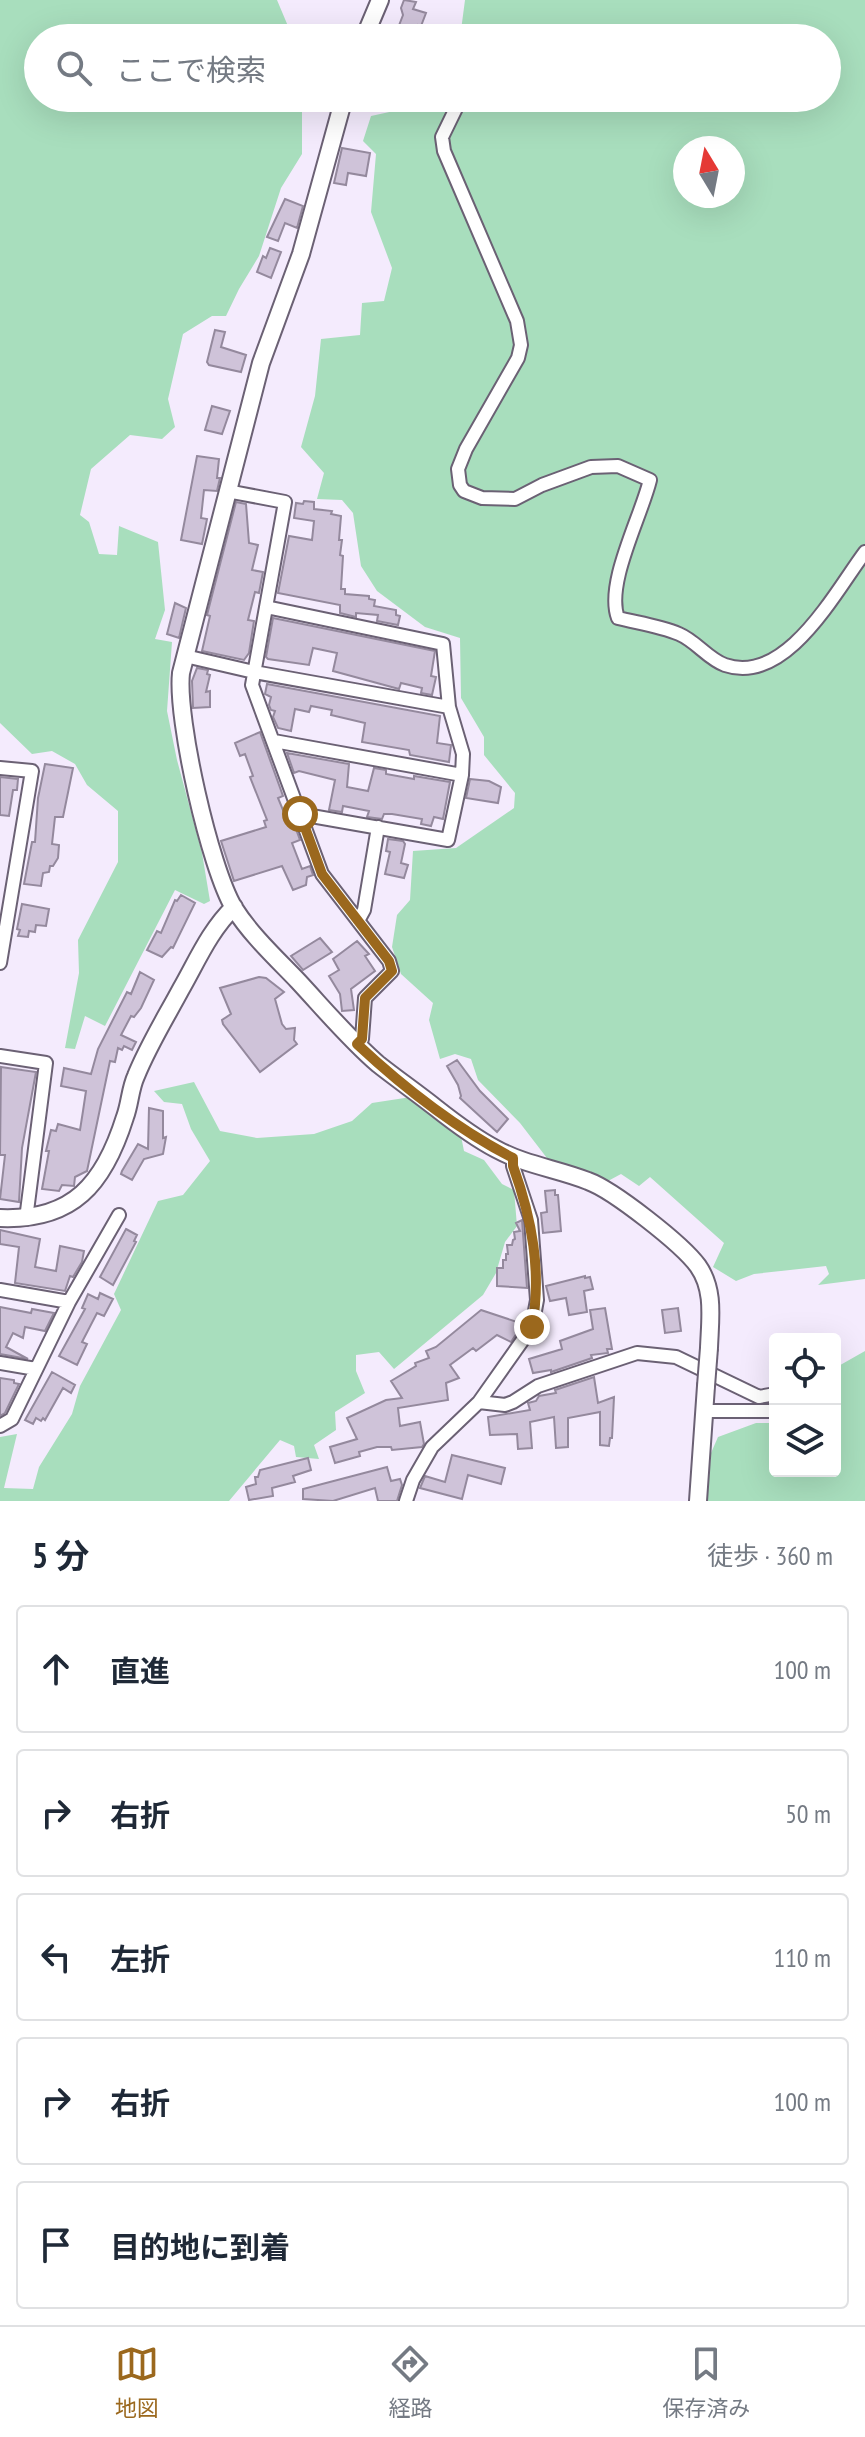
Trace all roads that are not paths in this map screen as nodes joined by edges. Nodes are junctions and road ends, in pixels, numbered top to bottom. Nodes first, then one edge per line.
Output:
1 (380, 0) edge
2 (370, 24) edge
3 (340, 112) edge
4 (454, 112) edge
5 (227, 491) junction
6 (865, 552) edge
7 (266, 607) junction
8 (185, 656) junction
9 (254, 672) junction
10 (449, 707) junction
11 (274, 741) junction
12 (0, 768) edge
13 (462, 775) junction
14 (300, 814) junction
15 (378, 827) junction
16 (234, 907) junction
17 (358, 921) junction
18 (0, 963) edge
19 (357, 1044) junction
20 (0, 1056) edge
21 (513, 1158) junction
22 (119, 1215) dead end
23 (0, 1218) edge
24 (26, 1219) junction
25 (0, 1290) edge
26 (69, 1302) junction
27 (0, 1363) edge
28 (36, 1369) junction
29 (769, 1395) edge
30 (479, 1402) junction
31 (705, 1411) junction
32 (769, 1411) edge
33 (0, 1426) edge
34 (406, 1501) edge
35 (698, 1501) edge

1 - 2 street
3 - 5 street
4 - 6 street
5 - 7 street
5 - 8 street
7 - 9 street
7 - 10 street
8 - 9 street
8 - 16 street
9 - 10 street
9 - 11 street
10 - 13 street
11 - 13 street
11 - 14 street
12 - 18 street
13 - 15 street
14 - 15 street
14 - 17 street
15 - 17 street
16 - 19 street
16 - 24 street
17 - 19 street
19 - 21 street
20 - 24 street
21 - 30 street
21 - 31 street, bridge
22 - 26 street
23 - 24 street
25 - 26 street
26 - 28 street
27 - 28 street
28 - 33 street
29 - 30 street
30 - 34 street
31 - 32 street
31 - 35 street

